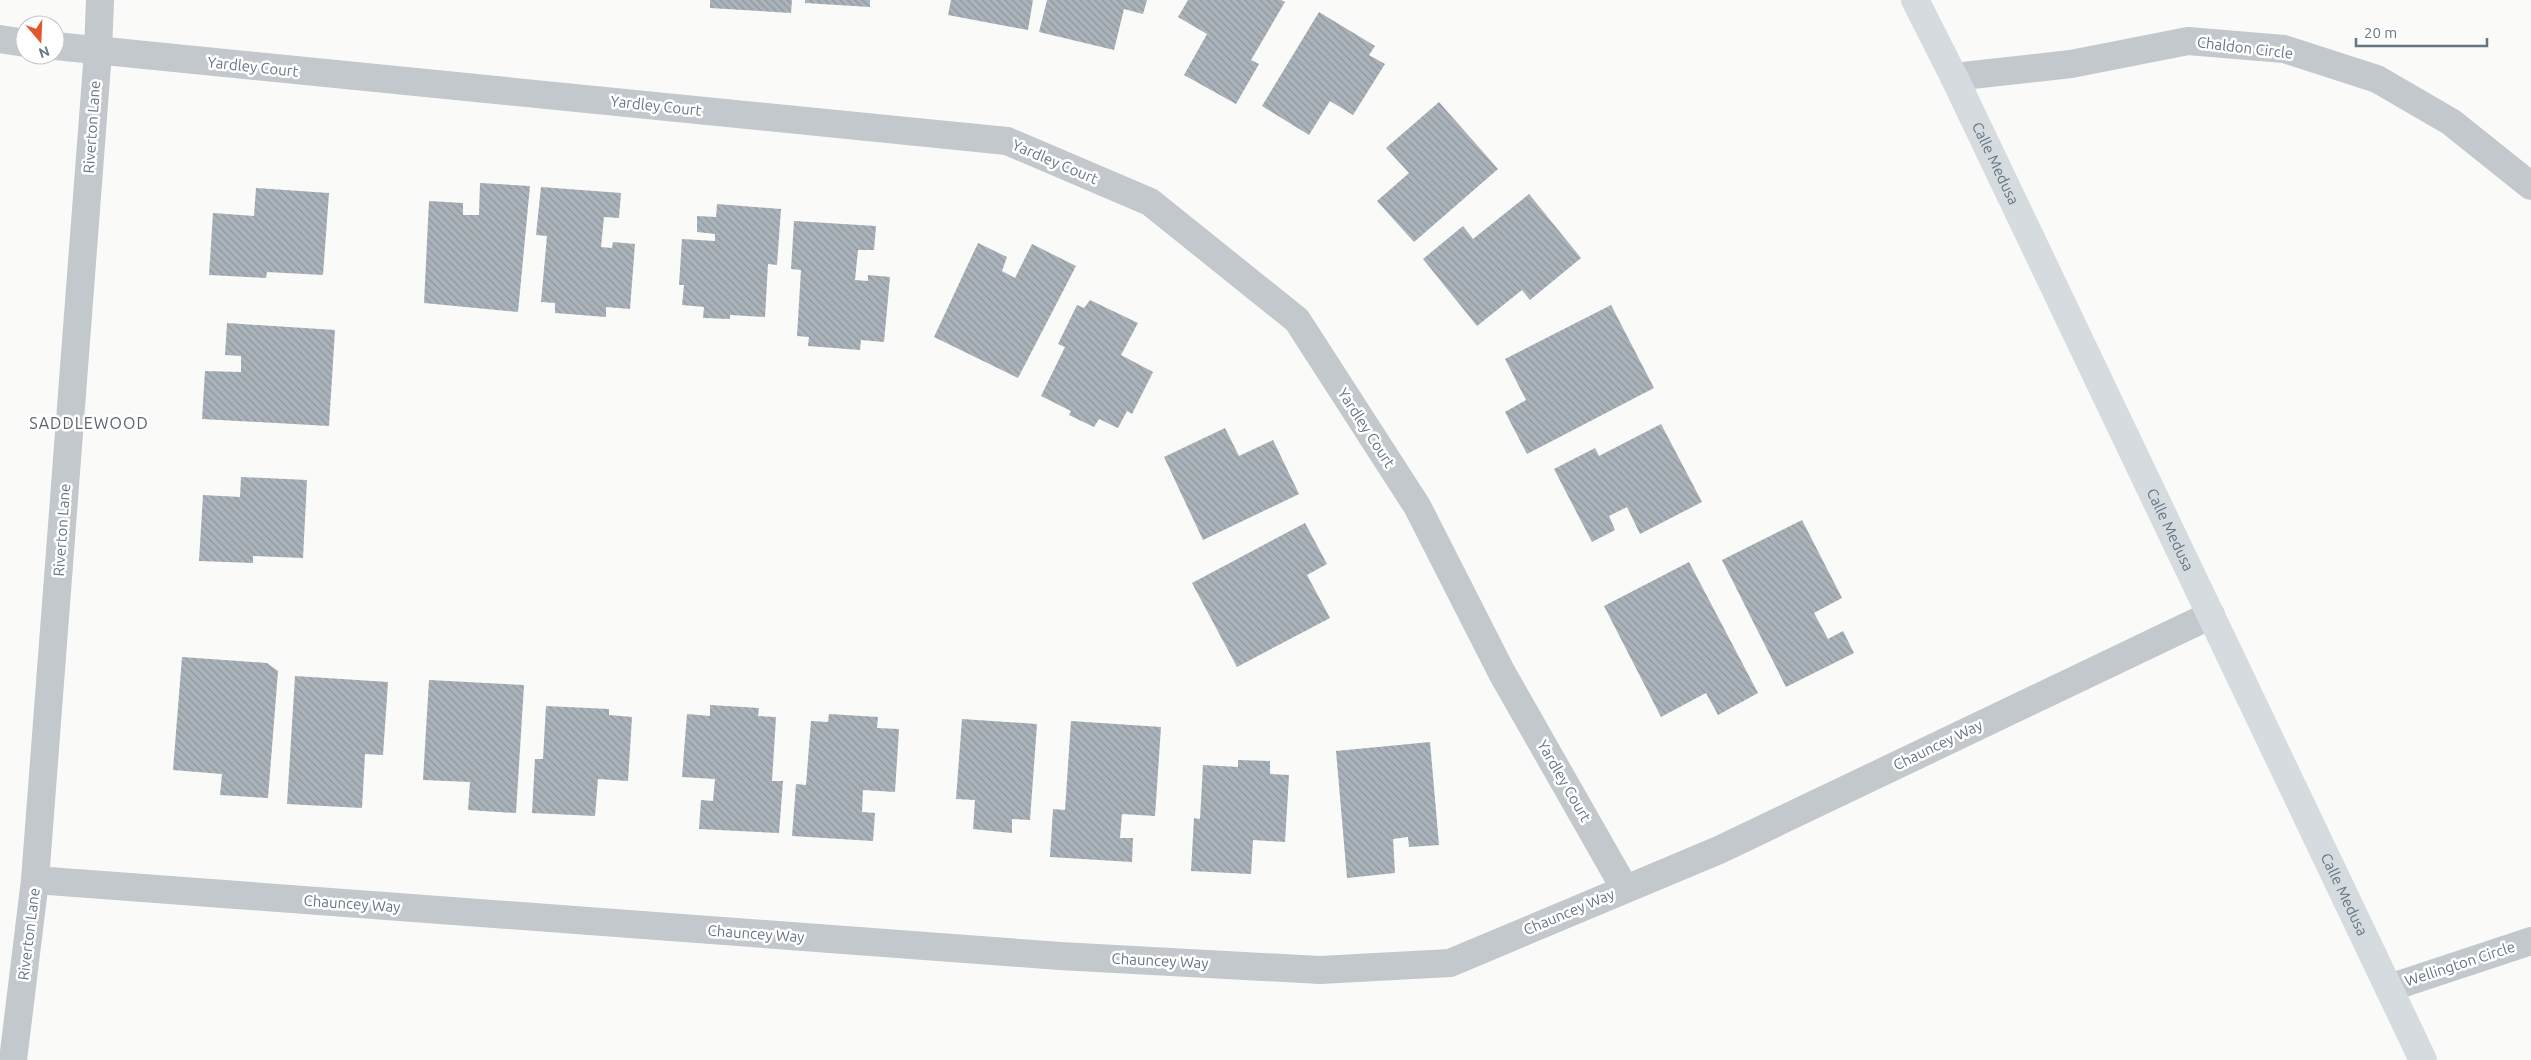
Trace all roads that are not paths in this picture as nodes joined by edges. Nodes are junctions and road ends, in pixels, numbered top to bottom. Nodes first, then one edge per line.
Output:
1 (100, 0) edge
2 (1915, 0) edge
3 (0, 40) edge
4 (15, 42) edge
5 (65, 47) edge
6 (98, 52) junction
7 (1954, 77) junction
8 (2531, 186) edge
9 (2211, 615) junction
10 (35, 880) junction
11 (1625, 889) junction
12 (2531, 940) edge
13 (2389, 988) junction
14 (14, 1060) edge
15 (2423, 1060) edge

1 - 6 street, Riverton Lane
2 - 7 street, Calle Medusa
3 - 4 street
5 - 6 street, Yardley Court
6 - 10 street, Riverton Lane
6 - 11 street, Yardley Court
7 - 8 street, Chaldon Circle
7 - 9 street, Calle Medusa
9 - 11 street, Chauncey Way
9 - 13 street, Calle Medusa
10 - 11 street, Chauncey Way
10 - 14 street, Riverton Lane
12 - 13 street, Wellington Circle
13 - 15 street, Calle Medusa

